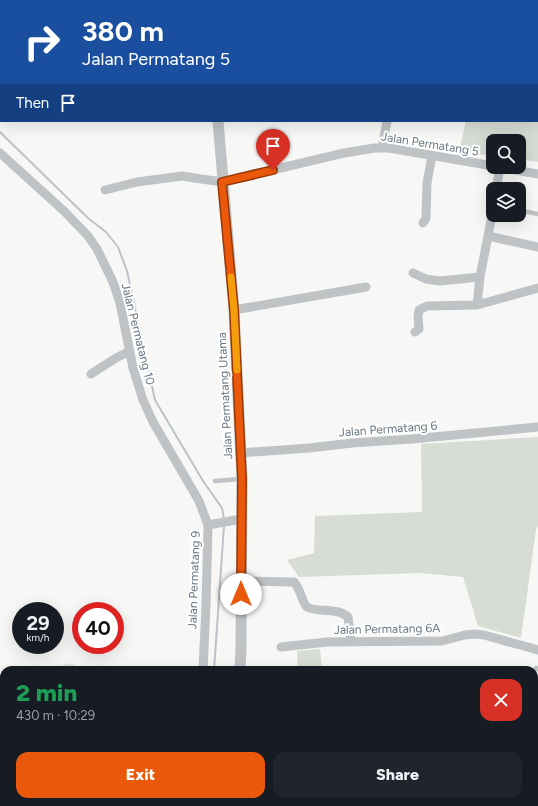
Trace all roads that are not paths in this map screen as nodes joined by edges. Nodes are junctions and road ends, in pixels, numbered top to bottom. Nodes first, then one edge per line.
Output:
1 (218, 122) edge
2 (387, 122) edge
3 (382, 148) junction
4 (0, 153) edge
5 (432, 156) junction
6 (486, 165) edge
7 (526, 172) edge
8 (538, 174) edge
9 (222, 182) junction
10 (105, 190) dead end
11 (526, 211) edge
12 (538, 214) edge
13 (491, 222) edge
14 (423, 223) dead end
15 (488, 236) junction
16 (538, 247) edge
17 (413, 273) dead end
18 (480, 277) junction
19 (366, 287) dead end
20 (538, 288) edge
21 (476, 305) junction
22 (234, 310) junction
23 (415, 332) dead end
24 (130, 351) junction
25 (91, 374) dead end
26 (538, 427) edge
27 (240, 453) junction
28 (242, 479) junction
29 (215, 481) dead end
30 (237, 519) junction
31 (210, 525) junction
32 (241, 581) junction
33 (351, 642) junction
34 (281, 647) dead end
35 (538, 650) edge
36 (203, 666) edge
37 (240, 666) edge

1 - 9 street, Jalan Permatang Utama
2 - 3 street
3 - 5 street, Jalan Permatang 5
3 - 9 street, Jalan Permatang 5
4 - 24 street, Jalan Permatang 10
5 - 6 street, Jalan Permatang 5
5 - 14 street
7 - 8 street
9 - 10 street
9 - 22 street, Jalan Permatang Utama
11 - 12 lane
13 - 15 street
15 - 16 street
15 - 18 street
17 - 18 street
18 - 21 street
19 - 22 street
20 - 21 street
21 - 23 street
22 - 27 street, Jalan Permatang Utama
24 - 25 street
24 - 31 street, Jalan Permatang 10
26 - 27 street, Jalan Permatang 6
27 - 28 street, Jalan Permatang Utama
28 - 29 lane
28 - 30 street, Jalan Permatang Utama
30 - 31 street, Jalan Permatang 9
30 - 32 street, Jalan Permatang Utama
31 - 36 street, Jalan Permatang 9
32 - 33 street
32 - 37 street, Jalan Permatang Utama
33 - 34 street, Jalan Permatang 6A
33 - 35 street, Jalan Permatang 6A

